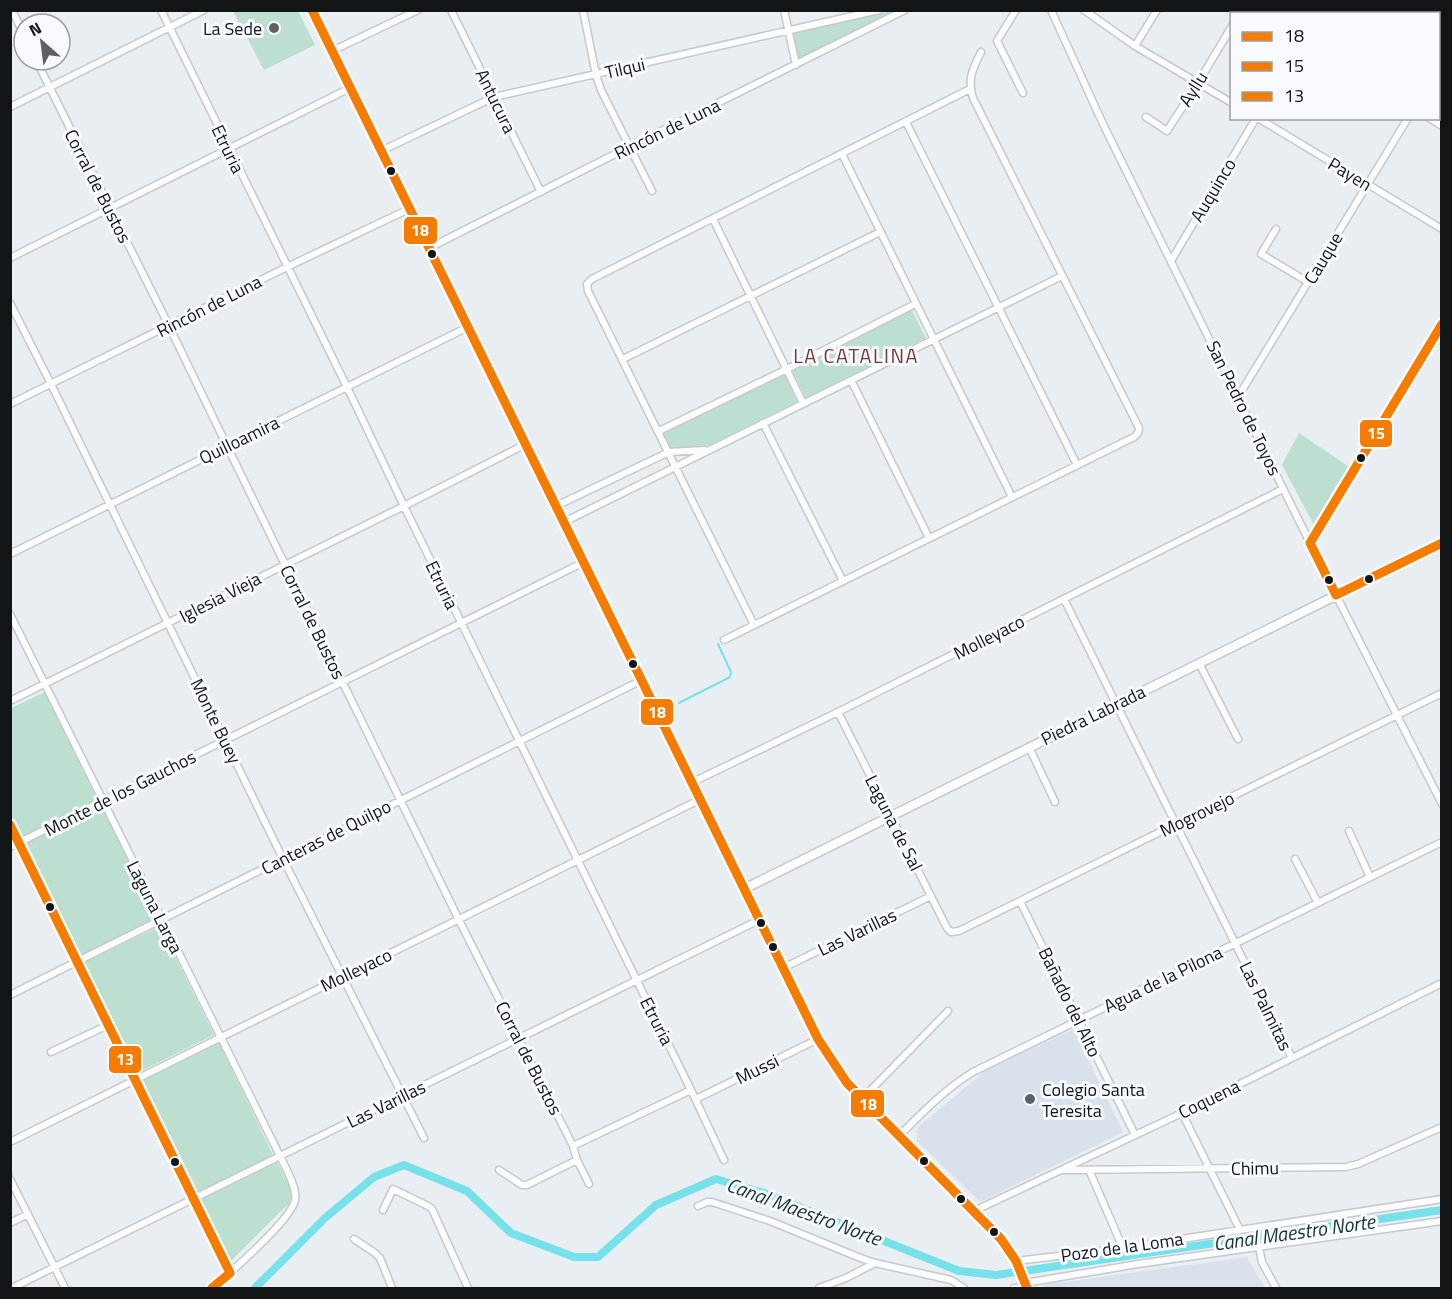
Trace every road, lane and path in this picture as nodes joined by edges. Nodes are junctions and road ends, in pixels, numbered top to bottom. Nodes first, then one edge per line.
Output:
1 (160, 10) edge
2 (204, 10) edge
3 (312, 10) edge
4 (418, 10) edge
5 (451, 10) edge
6 (583, 10) edge
7 (784, 10) edge
8 (879, 10) edge
9 (905, 10) edge
10 (1016, 10) edge
11 (1051, 10) edge
12 (1084, 10) edge
13 (1156, 10) edge
14 (170, 29) junction
15 (1230, 29) edge
16 (789, 32) junction
17 (1136, 46) junction
18 (332, 51) junction
19 (981, 52) dead end
20 (796, 65) junction
21 (42, 72) edge
22 (596, 75) junction
23 (1198, 83) junction
24 (49, 88) junction
25 (350, 88) junction
26 (970, 89) junction
27 (1023, 93) dead end
28 (494, 97) junction
29 (1230, 102) edge
30 (10, 107) edge
31 (1146, 117) dead end
32 (1256, 120) edge
33 (1260, 120) edge
34 (1407, 120) edge
35 (906, 122) junction
36 (629, 147) junction
37 (228, 150) junction
38 (381, 151) junction
39 (842, 154) junction
40 (1367, 184) junction
41 (652, 191) dead end
42 (541, 192) junction
43 (409, 209) junction
44 (110, 210) junction
45 (713, 219) junction
46 (1276, 229) dead end
47 (1442, 229) edge
48 (880, 232) junction
49 (429, 248) junction
50 (10, 258) edge
51 (1171, 261) junction
52 (286, 267) junction
53 (1062, 276) junction
54 (1308, 282) junction
55 (752, 295) junction
56 (10, 303) edge
57 (915, 304) junction
58 (998, 307) junction
59 (1442, 323) edge
60 (169, 326) junction
61 (468, 327) junction
62 (933, 339) junction
63 (623, 359) junction
64 (787, 369) junction
65 (851, 380) junction
66 (51, 384) junction
67 (347, 387) junction
68 (1238, 397) junction
69 (803, 403) junction
70 (10, 404) edge
71 (763, 423) junction
72 (658, 431) junction
73 (526, 444) junction
74 (226, 446) junction
75 (710, 450) junction
76 (669, 452) junction
77 (1077, 465) junction
78 (676, 466) junction
79 (1283, 489) junction
80 (1012, 497) junction
81 (110, 504) junction
82 (404, 506) junction
83 (556, 506) junction
84 (564, 522) junction
85 (929, 538) junction
86 (1310, 543) junction
87 (1442, 543) edge
88 (10, 554) edge
89 (584, 562) junction
90 (285, 564) junction
91 (843, 581) junction
92 (1336, 595) junction
93 (1064, 599) junction
94 (10, 614) edge
95 (168, 623) junction
96 (461, 623) junction
97 (754, 625) junction
98 (724, 640) dead end
99 (1199, 663) junction
100 (642, 680) junction
101 (343, 681) junction
102 (45, 684) junction
103 (1442, 693) edge
104 (10, 701) edge
105 (1116, 704) junction
106 (838, 712) junction
107 (1398, 715) junction
108 (1238, 739) dead end
109 (225, 740) junction
110 (520, 742) junction
111 (1029, 747) junction
112 (693, 782) junction
113 (701, 799) junction
114 (401, 800) junction
115 (102, 801) junction
116 (1055, 802) dead end
117 (1442, 804) edge
118 (890, 815) junction
119 (10, 824) edge
120 (1176, 824) junction
121 (1349, 831) dead end
122 (1442, 842) edge
123 (20, 843) junction
124 (10, 847) edge
125 (1295, 858) dead end
126 (283, 859) junction
127 (578, 861) junction
128 (1370, 877) junction
129 (744, 889) junction
130 (931, 896) junction
131 (1020, 901) junction
132 (1318, 903) junction
133 (162, 919) junction
134 (459, 920) junction
135 (759, 920) junction
136 (951, 932) joint
137 (1235, 944) junction
138 (77, 962) junction
139 (783, 968) junction
140 (343, 976) junction
141 (637, 981) junction
142 (1442, 983) edge
143 (10, 995) edge
144 (948, 1011) dead end
145 (1078, 1020) junction
146 (108, 1025) junction
147 (220, 1036) junction
148 (519, 1039) junction
149 (818, 1039) junction
150 (51, 1052) dead end
151 (1292, 1058) junction
152 (135, 1080) junction
153 (691, 1090) junction
154 (403, 1096) junction
155 (696, 1099) junction
156 (862, 1099) junction
157 (1182, 1113) junction
158 (1442, 1127) edge
159 (1135, 1135) junction
160 (899, 1136) junction
161 (424, 1138) dead end
162 (10, 1142) edge
163 (573, 1146) junction
164 (280, 1156) junction
165 (577, 1160) junction
166 (724, 1160) dead end
167 (1210, 1169) junction
168 (499, 1170) dead end
169 (1060, 1170) junction
170 (1089, 1170) junction
171 (10, 1179) edge
172 (589, 1185) dead end
173 (193, 1199) junction
174 (1442, 1199) edge
175 (698, 1206) dead end
176 (383, 1210) dead end
177 (974, 1211) junction
178 (28, 1214) junction
179 (1442, 1221) edge
180 (10, 1223) edge
181 (1239, 1230) junction
182 (354, 1239) dead end
183 (1259, 1247) junction
184 (1123, 1248) junction
185 (1016, 1261) junction
186 (875, 1263) junction
187 (55, 1267) junction
188 (230, 1273) junction
189 (1026, 1286) edge
190 (12, 1288) edge
191 (65, 1288) edge
192 (212, 1288) edge
193 (392, 1288) edge
194 (468, 1288) edge
195 (819, 1288) edge
196 (964, 1288) edge
197 (1014, 1288) edge
198 (1276, 1288) edge

1 - 14 street, Etruria
2 - 14 street
3 - 18 main road
4 - 18 street
5 - 28 street, Antucura
6 - 22 street
7 - 16 street
8 - 16 street, Tilqui
9 - 20 street, Rincón de Luna
10 - 27 street
11 - 51 street, San Pedro de Toyos
12 - 17 street
13 - 17 street
14 - 24 street
14 - 37 street, Etruria
15 - 23 street, Ayllu
16 - 20 street
16 - 22 street, Tilqui
17 - 23 street
18 - 25 main road
19 - 26 street
20 - 36 street, Rincón de Luna
21 - 24 street, Corral de Bustos
22 - 28 street, Tilqui
22 - 36 street
23 - 29 street
23 - 31 street, Ayllu
24 - 30 street
24 - 44 street, Corral de Bustos
25 - 37 street
25 - 38 main road
26 - 35 street
26 - 53 street
28 - 38 street, Tilqui
28 - 42 street, Antucura
32 - 51 street, Auquinco
33 - 40 street, Payen
34 - 40 street, Cauque
35 - 39 street
35 - 58 street
36 - 41 street
36 - 42 street, Rincón de Luna
37 - 44 street
37 - 52 street, Etruria
38 - 43 main road
39 - 45 street
39 - 48 street
40 - 47 street, Payen
40 - 54 street, Cauque
42 - 49 street, Rincón de Luna
43 - 49 main road
43 - 52 street, Rincón de Luna
44 - 50 street
44 - 60 street, Corral de Bustos
45 - 55 street
45 - 63 street
46 - 54 street
48 - 55 street
48 - 57 street
49 - 61 main road
51 - 68 street, San Pedro de Toyos
52 - 60 street, Rincón de Luna
52 - 67 street, Etruria
53 - 58 street
53 - 77 street
54 - 68 street, Cauque
55 - 63 street
55 - 64 street
56 - 66 street, Monte Buey
57 - 62 street
57 - 64 street
58 - 62 street
58 - 77 street
59 - 86 main road
60 - 66 street, Rincón de Luna
60 - 74 street, Corral de Bustos
61 - 67 street, Quilloamira
61 - 73 main road
62 - 65 street
62 - 80 street
63 - 72 street
64 - 69 street
64 - 72 street
65 - 69 street
65 - 85 street
66 - 70 street, Rincón de Luna
66 - 81 street, Monte Buey
67 - 74 street, Quilloamira
67 - 82 street, Etruria
68 - 79 street, San Pedro de Toyos
69 - 71 street
71 - 75 street
71 - 91 street
72 - 76 street
73 - 82 street, Iglesia Vieja
73 - 83 main road
74 - 81 street, Quilloamira
74 - 90 street, Corral de Bustos
75 - 76 street
75 - 78 street
76 - 78 street
76 - 83 street
77 - 80 street
78 - 84 street
78 - 97 street
79 - 86 street, San Pedro de Toyos
79 - 93 street, Molleyaco
80 - 85 street
81 - 88 street, Quilloamira
81 - 95 street, Monte Buey
82 - 90 street, Iglesia Vieja
82 - 96 street, Etruria
83 - 84 main road
84 - 89 main road
85 - 91 street
86 - 92 main road, San Pedro de Toyos
87 - 92 main road, Piedra Labrada
89 - 96 street, Monte de los Gauchos
89 - 100 main road
90 - 95 street, Iglesia Vieja
90 - 101 street, Corral de Bustos
91 - 97 street
92 - 99 main road, Piedra Labrada
92 - 107 street, San Pedro de Toyos
93 - 105 street, Las Palmitas
93 - 106 street, Molleyaco
94 - 102 street, Laguna Larga
95 - 102 street, Iglesia Vieja
95 - 109 street, Monte Buey
96 - 101 street, Monte de los Gauchos
96 - 110 street, Etruria
97 - 98 street
99 - 105 main road, Piedra Labrada
99 - 108 street
100 - 110 street, Canteras de Quilpo
100 - 112 main road
101 - 109 street, Monte de los Gauchos
101 - 114 street, Corral de Bustos
102 - 104 street, Iglesia Vieja
102 - 115 street, Laguna Larga
103 - 107 street, Mogrovejo
105 - 111 main road, Piedra Labrada
105 - 120 street, Las Palmitas
106 - 112 street, Molleyaco
106 - 118 street, Laguna de Sal
107 - 117 street, San Pedro de Toyos
107 - 120 street, Mogrovejo
109 - 115 street, Monte de los Gauchos
109 - 126 street, Monte Buey
110 - 114 street, Canteras de Quilpo
110 - 127 street, Etruria
111 - 116 street
111 - 118 main road, Piedra Labrada
112 - 113 main road
113 - 127 street, Molleyaco
113 - 129 main road
114 - 126 street, Canteras de Quilpo
114 - 134 street, Corral de Bustos
115 - 123 street, Monte de los Gauchos
115 - 133 street, Laguna Larga
118 - 129 main road, Piedra Labrada
118 - 130 street, Laguna de Sal
119 - 123 street
120 - 131 street, Mogrovejo
120 - 137 street, Las Palmitas
121 - 128 street
122 - 128 street, Agua de la Pilona
123 - 124 street, Monte de los Gauchos
123 - 138 street
125 - 132 street
126 - 133 street, Canteras de Quilpo
126 - 140 street, Monte Buey
127 - 134 street, Molleyaco
127 - 141 street, Etruria
128 - 132 street, Agua de la Pilona
129 - 135 main road
130 - 136 street, Laguna de Sal
130 - 139 street, Las Varillas
131 - 136 street, Mogrovejo
131 - 145 street, Bañado del Alto
132 - 137 street, Agua de la Pilona
133 - 138 street, Canteras de Quilpo
133 - 147 street, Laguna Larga
134 - 140 street, Molleyaco
134 - 148 street, Corral de Bustos
135 - 139 main road
135 - 141 street, Las Varillas
137 - 145 street, Agua de la Pilona
137 - 151 street, Las Palmitas
138 - 143 street, Canteras de Quilpo
138 - 146 street
139 - 149 main road
140 - 147 street, Molleyaco
140 - 154 street, Monte Buey
141 - 148 street, Las Varillas
141 - 153 street, Etruria
142 - 151 street, Coquena
144 - 156 street
145 - 159 street, Bañado del Alto
145 - 160 street, Agua de la Pilona
146 - 150 street
146 - 152 street
147 - 152 street, Molleyaco
147 - 164 street, Laguna Larga
148 - 154 street, Las Varillas
148 - 163 street, Corral de Bustos
149 - 155 street, Mussi
149 - 156 main road
151 - 157 street, Coquena
152 - 162 street, Molleyaco
152 - 173 street
153 - 155 street, Etruria
153 - 163 street
154 - 161 street, Monte Buey
154 - 164 street, Las Varillas
155 - 166 street, Etruria
156 - 160 main road
157 - 159 street, Coquena
157 - 167 street
158 - 167 street, Chimu
159 - 169 street, Coquena
160 - 177 main road
163 - 165 street, Corral de Bustos
164 - 173 street, Las Varillas
164 - 188 street, Laguna Larga
165 - 168 street
165 - 172 street, Corral de Bustos
167 - 170 street, Chimu
167 - 181 street
169 - 170 street, Chimu
169 - 177 street, Coquena
170 - 184 street
171 - 178 street
173 - 187 street, Las Varillas
173 - 188 street
174 - 181 street, Pozo de la Loma
175 - 186 street
176 - 194 street
177 - 185 main road
178 - 180 street
178 - 187 street
179 - 183 street, Pozo de la Loma
181 - 184 street, Pozo de la Loma
182 - 193 street
183 - 189 street, Pozo de la Loma
183 - 198 street
184 - 185 street, Pozo de la Loma
185 - 189 main road
186 - 195 street
186 - 196 street
187 - 190 street, Las Varillas
187 - 191 street
188 - 192 street
189 - 197 street, Pozo de la Loma

